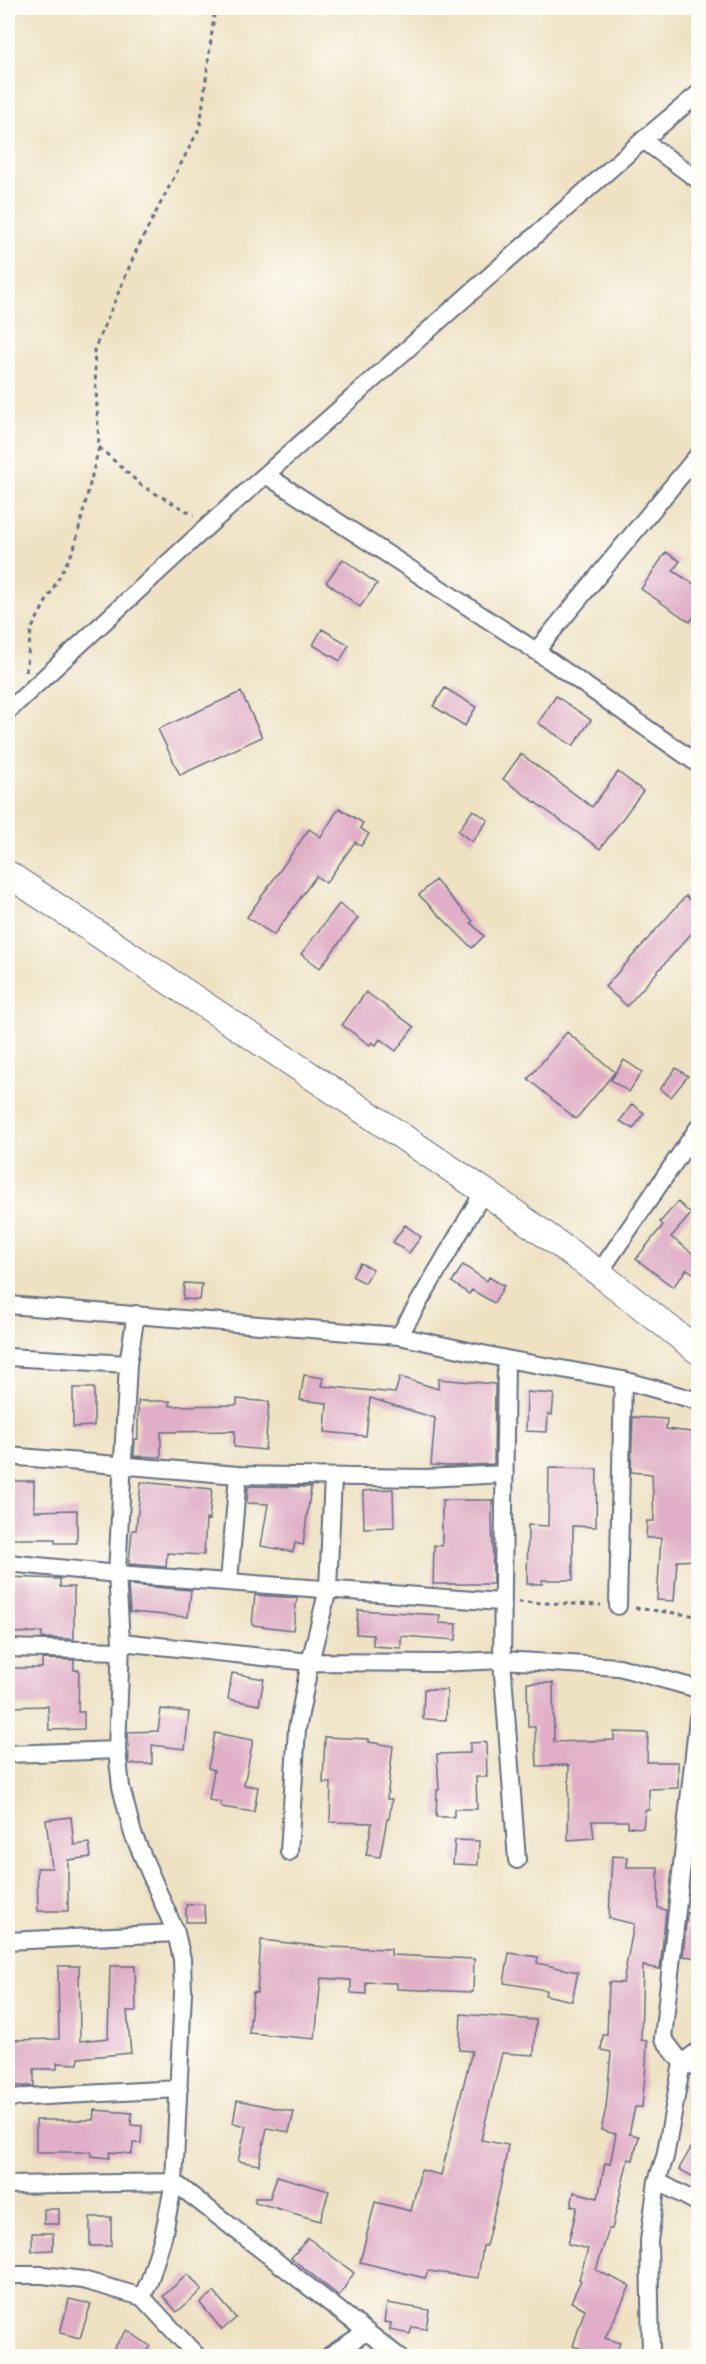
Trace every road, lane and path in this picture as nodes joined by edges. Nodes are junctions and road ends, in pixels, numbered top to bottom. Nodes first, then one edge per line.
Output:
1 (215, 8) edge
2 (699, 94) edge
3 (643, 140) junction
4 (699, 180) edge
5 (99, 447) junction
6 (698, 458) edge
7 (266, 475) junction
8 (210, 524) junction
9 (536, 651) junction
10 (22, 698) junction
11 (8, 711) edge
12 (699, 764) edge
13 (8, 874) edge
14 (699, 1128) edge
15 (484, 1191) junction
16 (599, 1273) junction
17 (8, 1305) edge
18 (136, 1314) junction
19 (399, 1336) junction
20 (699, 1351) edge
21 (8, 1357) edge
22 (506, 1359) junction
23 (128, 1364) junction
24 (623, 1380) junction
25 (699, 1401) edge
26 (8, 1456) edge
27 (123, 1464) junction
28 (505, 1474) junction
29 (238, 1475) junction
30 (333, 1477) junction
31 (8, 1563) edge
32 (117, 1574) junction
33 (229, 1581) junction
34 (328, 1589) junction
35 (501, 1602) junction
36 (618, 1606) dead end
37 (120, 1646) junction
38 (8, 1648) edge
39 (502, 1660) junction
40 (310, 1662) junction
41 (699, 1689) edge
42 (699, 1718) edge
43 (117, 1750) junction
44 (8, 1754) edge
45 (289, 1851) dead end
46 (517, 1860) dead end
47 (176, 1934) junction
48 (8, 1941) edge
49 (699, 2051) edge
50 (691, 2065) edge
51 (178, 2090) junction
52 (8, 2098) edge
53 (657, 2181) junction
54 (174, 2182) junction
55 (8, 2185) edge
56 (699, 2203) edge
57 (8, 2275) edge
58 (142, 2297) junction
59 (366, 2332) junction
60 (197, 2356) edge
61 (329, 2356) edge
62 (398, 2356) edge
63 (651, 2356) edge

1 - 5 path
2 - 3 street
3 - 4 street
3 - 7 street
5 - 8 path
5 - 10 path
6 - 9 street
7 - 8 street
7 - 9 street
8 - 10 street
9 - 12 street
10 - 11 street
13 - 15 main road
14 - 16 street
15 - 16 main road
15 - 19 street
16 - 20 main road
17 - 18 street
18 - 19 street
18 - 23 street
19 - 22 street
21 - 23 street
22 - 24 street
22 - 28 street
23 - 27 street
24 - 25 street
24 - 36 street
26 - 27 street
27 - 29 street
27 - 32 street
28 - 30 street
28 - 35 street
29 - 30 street
29 - 33 street
30 - 34 street
31 - 32 street
32 - 33 street
32 - 37 street
33 - 34 street
34 - 35 street
34 - 40 street
35 - 39 street
37 - 38 street
37 - 40 street
37 - 43 street
39 - 40 street
39 - 41 street
39 - 46 street
40 - 45 street
42 - 50 street
43 - 44 street
43 - 47 street
47 - 48 street
47 - 51 street
49 - 50 street
50 - 53 street
51 - 52 street
51 - 54 street
53 - 56 street
53 - 63 street
54 - 55 street
54 - 58 street
54 - 59 street
57 - 58 street
58 - 60 street
59 - 61 street
59 - 62 street

